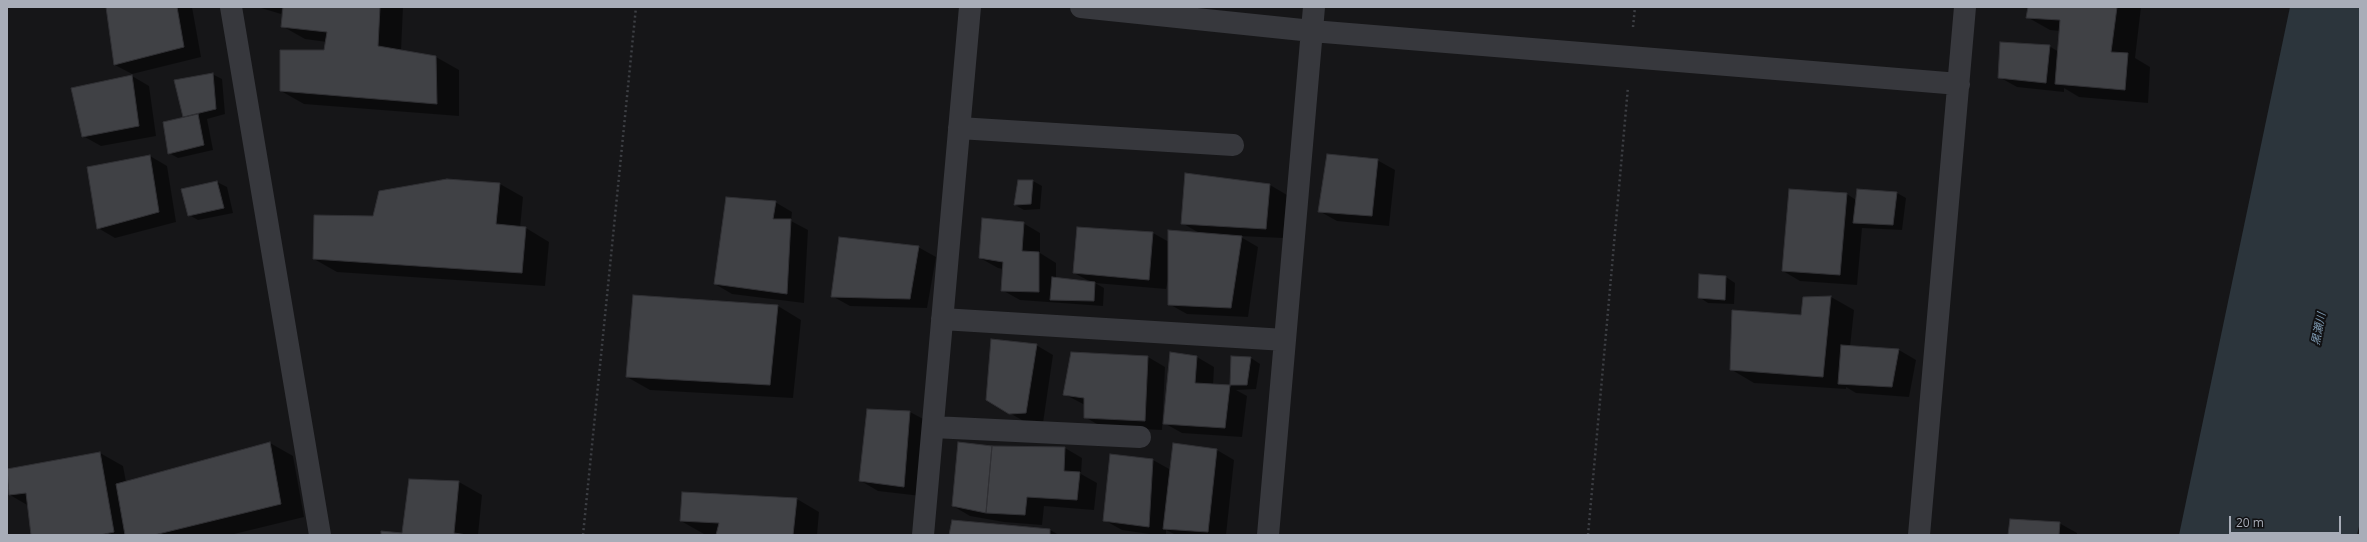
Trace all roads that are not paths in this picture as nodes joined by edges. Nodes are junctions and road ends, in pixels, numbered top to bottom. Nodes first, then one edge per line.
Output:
1 (231, 7) edge
2 (970, 7) edge
3 (1081, 7) edge
4 (1314, 7) edge
5 (1965, 7) edge
6 (1312, 31) junction
7 (1958, 84) junction
8 (959, 128) junction
9 (1233, 145) dead end
10 (942, 319) junction
11 (1285, 340) junction
12 (933, 427) junction
13 (1140, 437) dead end
14 (320, 535) edge
15 (923, 535) edge
16 (1268, 535) edge
17 (1919, 535) edge

1 - 14 street
2 - 8 street
3 - 6 street
4 - 6 street
5 - 7 street
6 - 7 street
6 - 11 street
7 - 17 street
8 - 9 street
8 - 10 street
10 - 11 street
10 - 12 street
11 - 16 street
12 - 13 street
12 - 15 street

